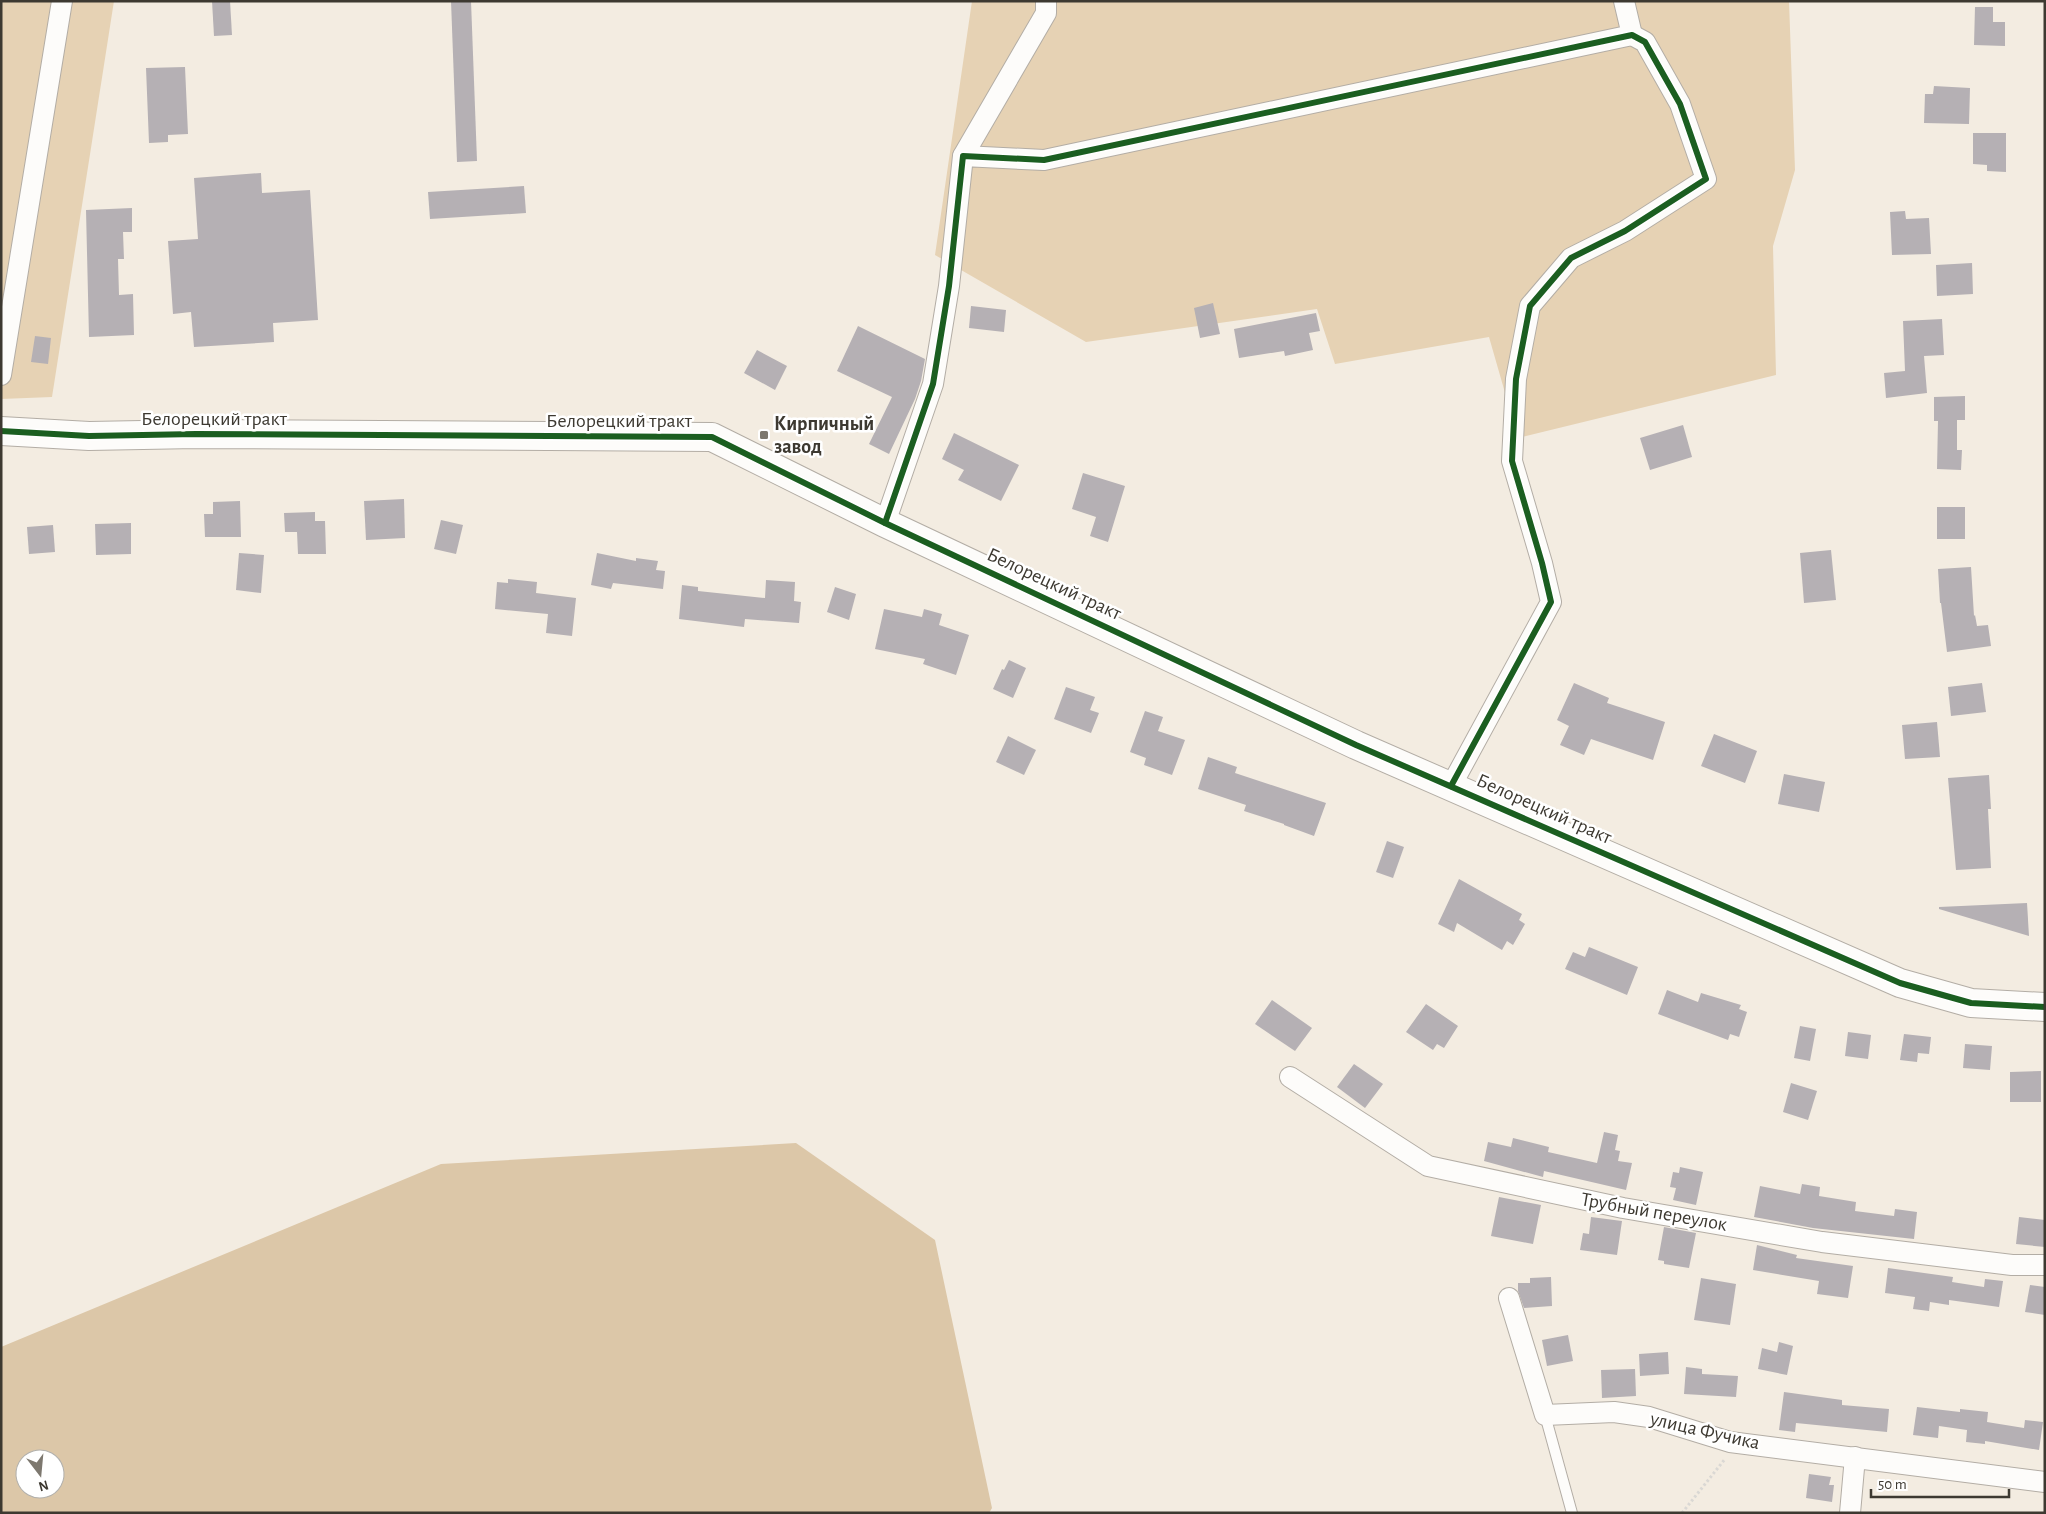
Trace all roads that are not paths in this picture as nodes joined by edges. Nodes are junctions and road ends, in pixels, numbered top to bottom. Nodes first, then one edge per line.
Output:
1 (62, 1) edge
2 (1046, 1) edge
3 (1624, 1) edge
4 (1632, 36) junction
5 (963, 156) junction
6 (1, 375) edge
7 (1, 431) edge
8 (885, 523) junction
9 (1451, 786) junction
10 (2045, 1007) edge
11 (1290, 1077) dead end
12 (2045, 1265) edge
13 (1509, 1298) dead end
14 (1545, 1414) junction
15 (1855, 1457) junction
16 (2045, 1482) edge
17 (1572, 1513) edge
18 (1850, 1513) edge

1 - 6 street
2 - 5 street
3 - 4 street
4 - 5 street
4 - 9 street
5 - 8 street
7 - 8 street, Белорецкий тракт
8 - 9 street, Белорецкий тракт
9 - 10 street, Белорецкий тракт
11 - 12 street, Трубный переулок
13 - 14 street
14 - 15 street, улица Фучика
14 - 17 lane
15 - 16 street, улица Фучика
15 - 18 street

